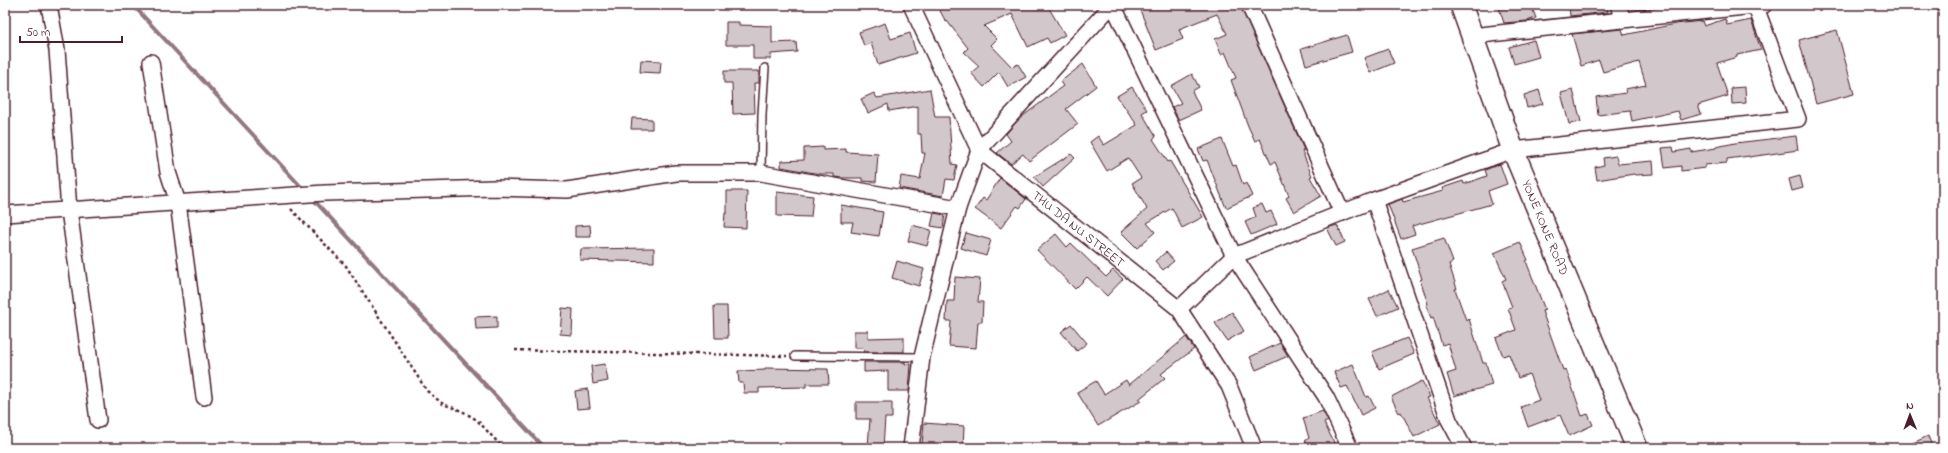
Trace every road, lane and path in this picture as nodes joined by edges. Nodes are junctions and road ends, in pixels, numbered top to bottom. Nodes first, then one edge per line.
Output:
1 (49, 5) edge
2 (911, 5) edge
3 (1113, 5) edge
4 (1249, 5) edge
5 (1461, 5) edge
6 (1618, 5) edge
7 (1758, 5) edge
8 (1623, 20) junction
9 (1471, 36) junction
10 (151, 62) dead end
11 (765, 68) dead end
12 (979, 150) junction
13 (1513, 150) junction
14 (762, 173) junction
15 (280, 197) junction
16 (1374, 200) junction
17 (178, 203) junction
18 (958, 208) junction
19 (69, 210) junction
20 (1342, 213) junction
21 (5, 214) edge
22 (1234, 256) junction
23 (1179, 309) junction
24 (516, 350) dead end
25 (795, 356) joint
26 (922, 357) junction
27 (204, 397) dead end
28 (98, 420) dead end
29 (503, 448) edge
30 (911, 448) edge
31 (1254, 448) edge
32 (1350, 448) edge
33 (1464, 448) edge
34 (1637, 448) edge

1 - 19 street
2 - 12 street, THU DA NU STREET
3 - 12 street
3 - 22 street
4 - 20 street
5 - 9 street, YONE KONE ROAD
6 - 8 street
7 - 8 street
7 - 13 street
8 - 9 street
9 - 13 street, YONE KONE ROAD
10 - 17 street
11 - 14 lane
12 - 18 street
12 - 23 street, THU DA NU STREET
13 - 16 street
13 - 34 street, YONE KONE ROAD
14 - 15 street
14 - 18 street
15 - 17 street
15 - 29 path
16 - 20 street
16 - 33 street
17 - 19 street
17 - 27 street
18 - 26 street
19 - 21 street
19 - 28 street
20 - 22 street
22 - 23 street
22 - 32 street
23 - 31 street, THU DA NU STREET
24 - 25 path
25 - 26 lane
26 - 30 street

